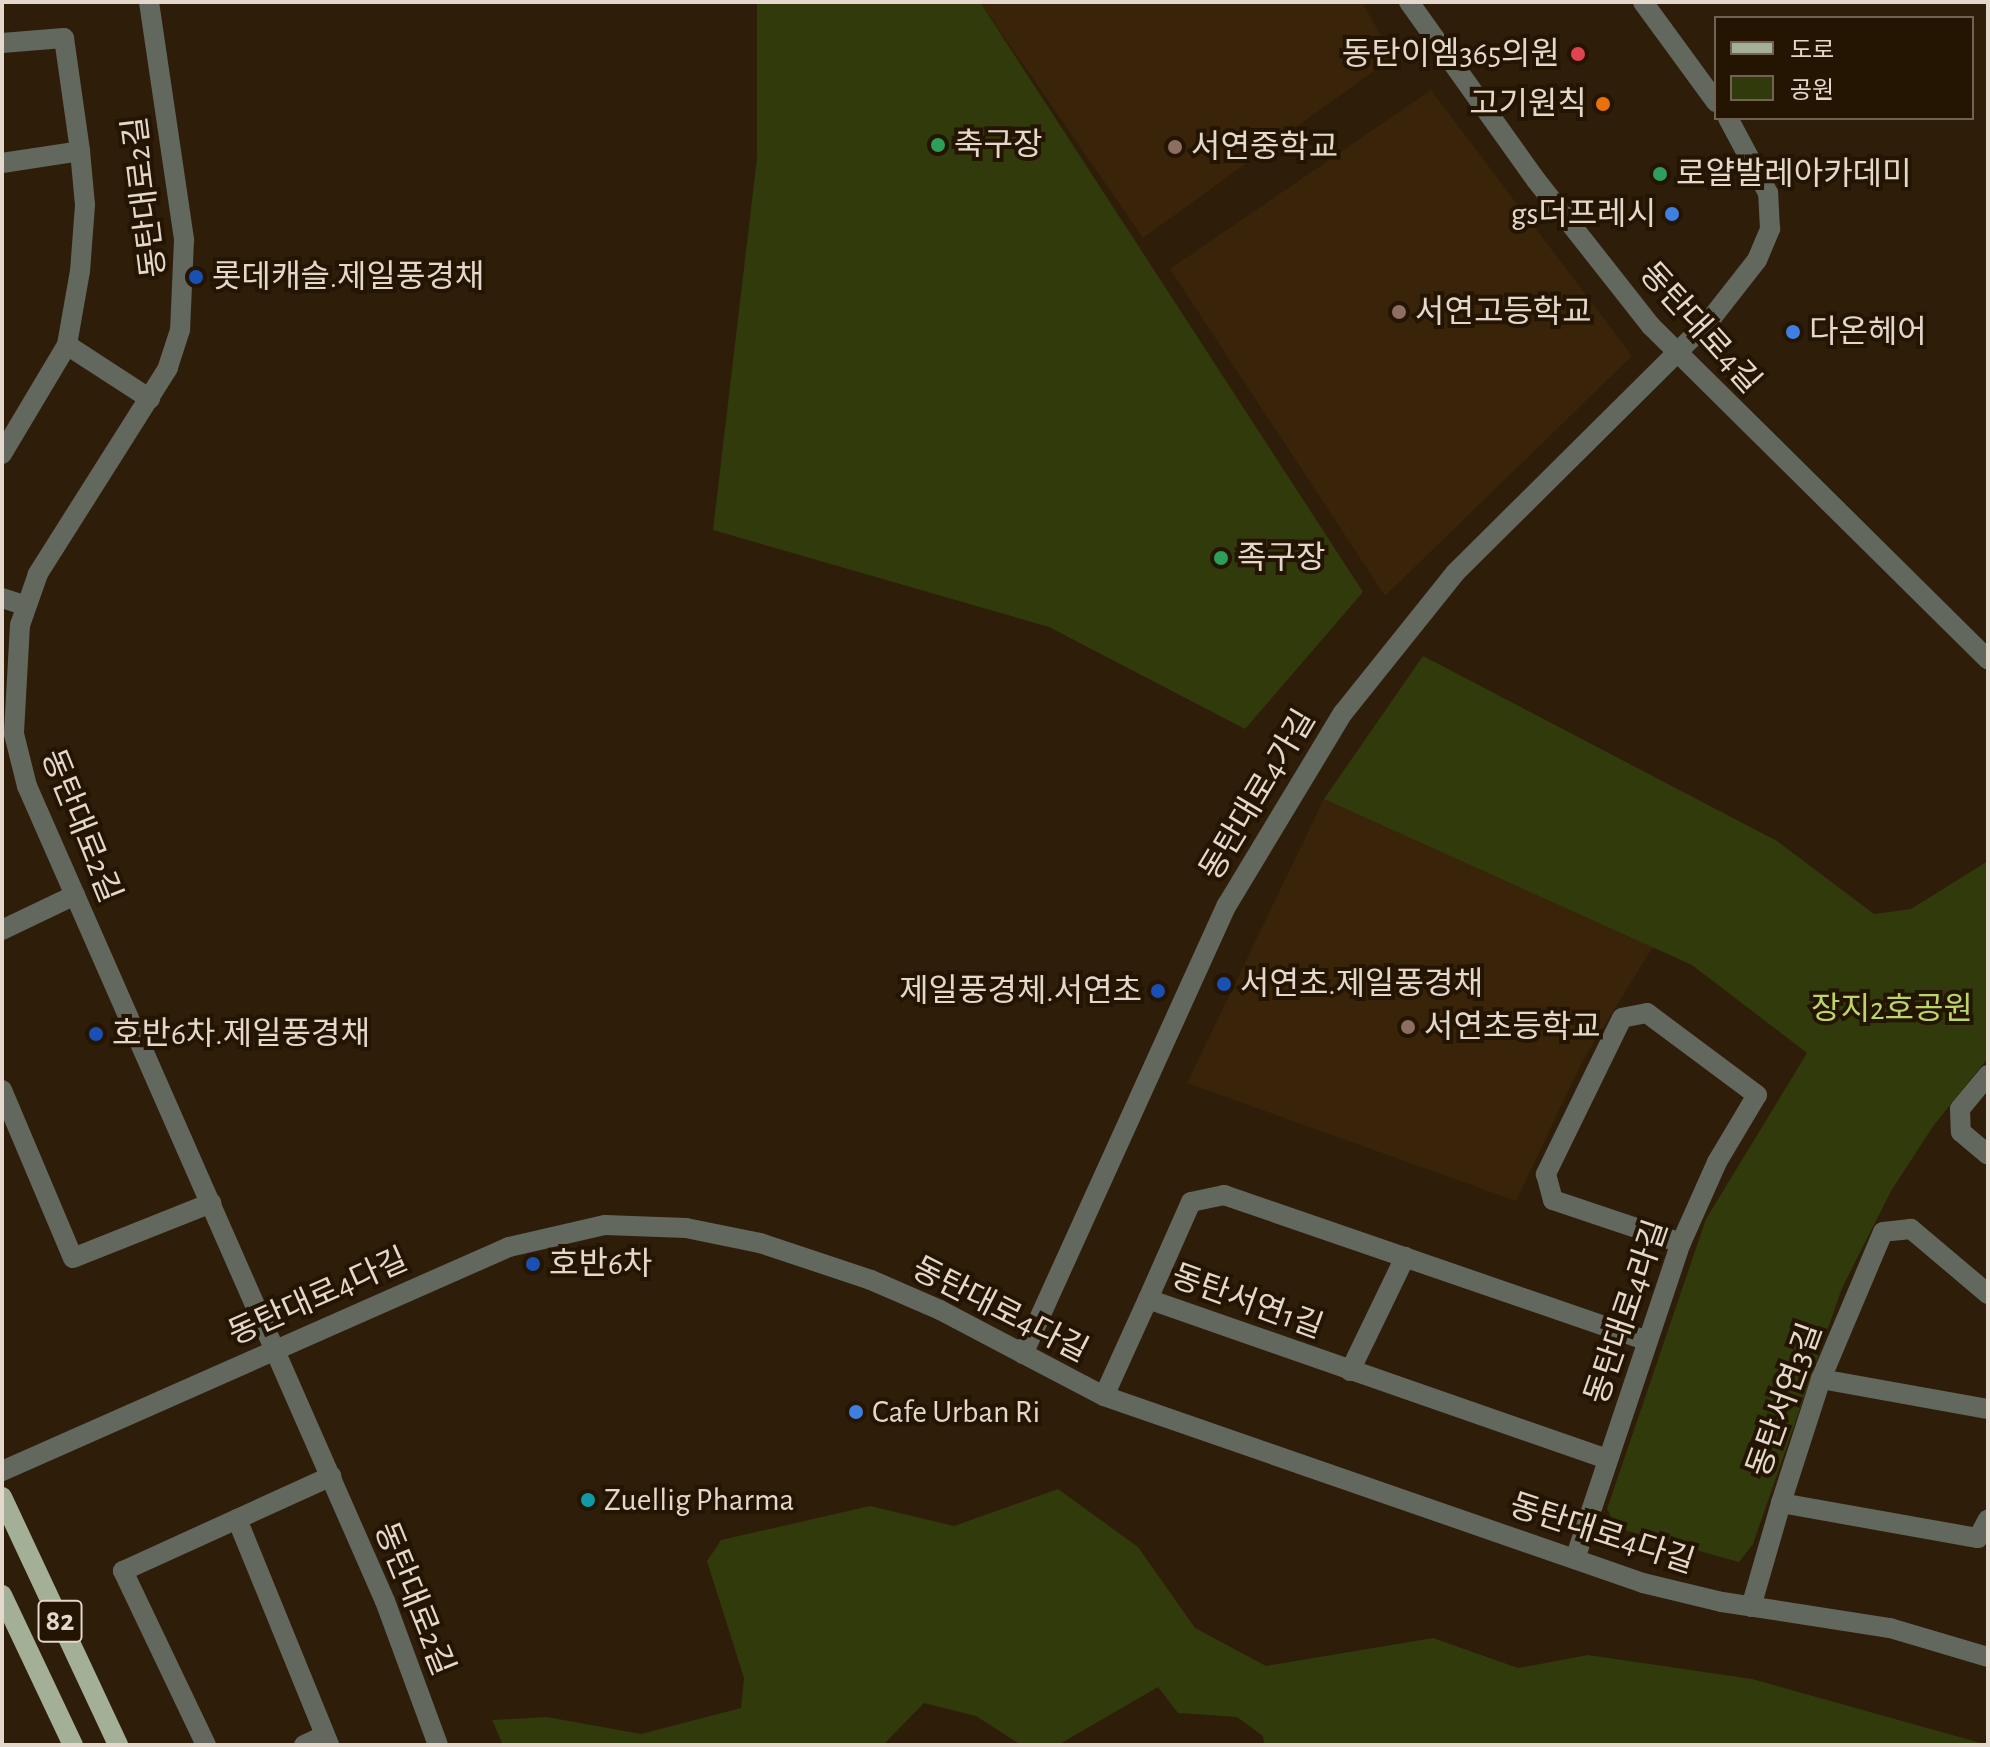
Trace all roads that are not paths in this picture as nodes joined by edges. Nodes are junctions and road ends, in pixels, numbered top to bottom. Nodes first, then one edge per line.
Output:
1 (149, 2) edge
2 (1409, 2) edge
3 (1643, 2) edge
4 (2, 43) edge
5 (1714, 99) edge
6 (1729, 120) edge
7 (80, 151) junction
8 (2, 163) edge
9 (67, 345) junction
10 (1676, 354) junction
11 (150, 399) junction
12 (2, 454) edge
13 (2, 598) edge
14 (26, 606) junction
15 (1988, 659) edge
16 (75, 895) junction
17 (2, 930) edge
18 (1988, 1075) edge
19 (2, 1090) edge
20 (1988, 1155) edge
21 (211, 1203) junction
22 (1681, 1243) junction
23 (1405, 1257) junction
24 (1988, 1294) edge
25 (1148, 1299) junction
26 (1648, 1341) junction
27 (275, 1349) junction
28 (1023, 1354) junction
29 (1350, 1371) junction
30 (1821, 1379) junction
31 (1104, 1396) junction
32 (1988, 1409) edge
33 (1607, 1459) junction
34 (2, 1471) edge
35 (331, 1476) junction
36 (2, 1497) edge
37 (1781, 1503) junction
38 (237, 1519) junction
39 (1988, 1519) edge
40 (1575, 1559) junction
41 (2, 1595) edge
42 (1751, 1607) junction
43 (1988, 1657) edge
44 (327, 1740) edge
45 (73, 1745) edge
46 (118, 1745) edge
47 (206, 1745) edge
48 (304, 1745) edge
49 (438, 1745) edge

1 - 11 street, 동탄대로2길
2 - 10 street, 동탄대로4길
3 - 5 street
4 - 7 street
6 - 10 street, 동탄대로4가길
7 - 8 street
7 - 9 street
9 - 11 street
9 - 12 street
10 - 15 street, 동탄대로4길
10 - 28 street, 동탄대로4가길
11 - 14 street, 동탄대로2길
13 - 14 street
14 - 16 street, 동탄대로2길
16 - 17 street
16 - 21 street, 동탄대로2길
18 - 20 street
19 - 21 street
21 - 27 street, 동탄대로2길
22 - 22 street, 동탄대로4라길
22 - 26 street, 동탄대로4라길
23 - 25 street, 동탄서연1길
23 - 26 street, 동탄서연1길
23 - 29 street
24 - 30 street, 동탄서연3길
25 - 29 street, 동탄서연1길
25 - 31 street
26 - 33 street, 동탄대로4라길
27 - 28 street, 동탄대로4다길
27 - 34 street, 동탄대로4다길
27 - 35 street, 동탄대로2길
28 - 31 street, 동탄대로4다길
29 - 33 street, 동탄서연1길
30 - 32 street
30 - 37 street, 동탄서연3길
31 - 40 street, 동탄대로4다길
33 - 40 street, 동탄대로4라길
35 - 38 street
35 - 49 street, 동탄대로2길
36 - 46 main road, 82
37 - 39 street, 동탄서연3길
37 - 42 street
38 - 44 street
38 - 47 street
40 - 42 street, 동탄대로4다길
41 - 45 main road, 82
42 - 43 street, 동탄대로4다길
44 - 48 street

